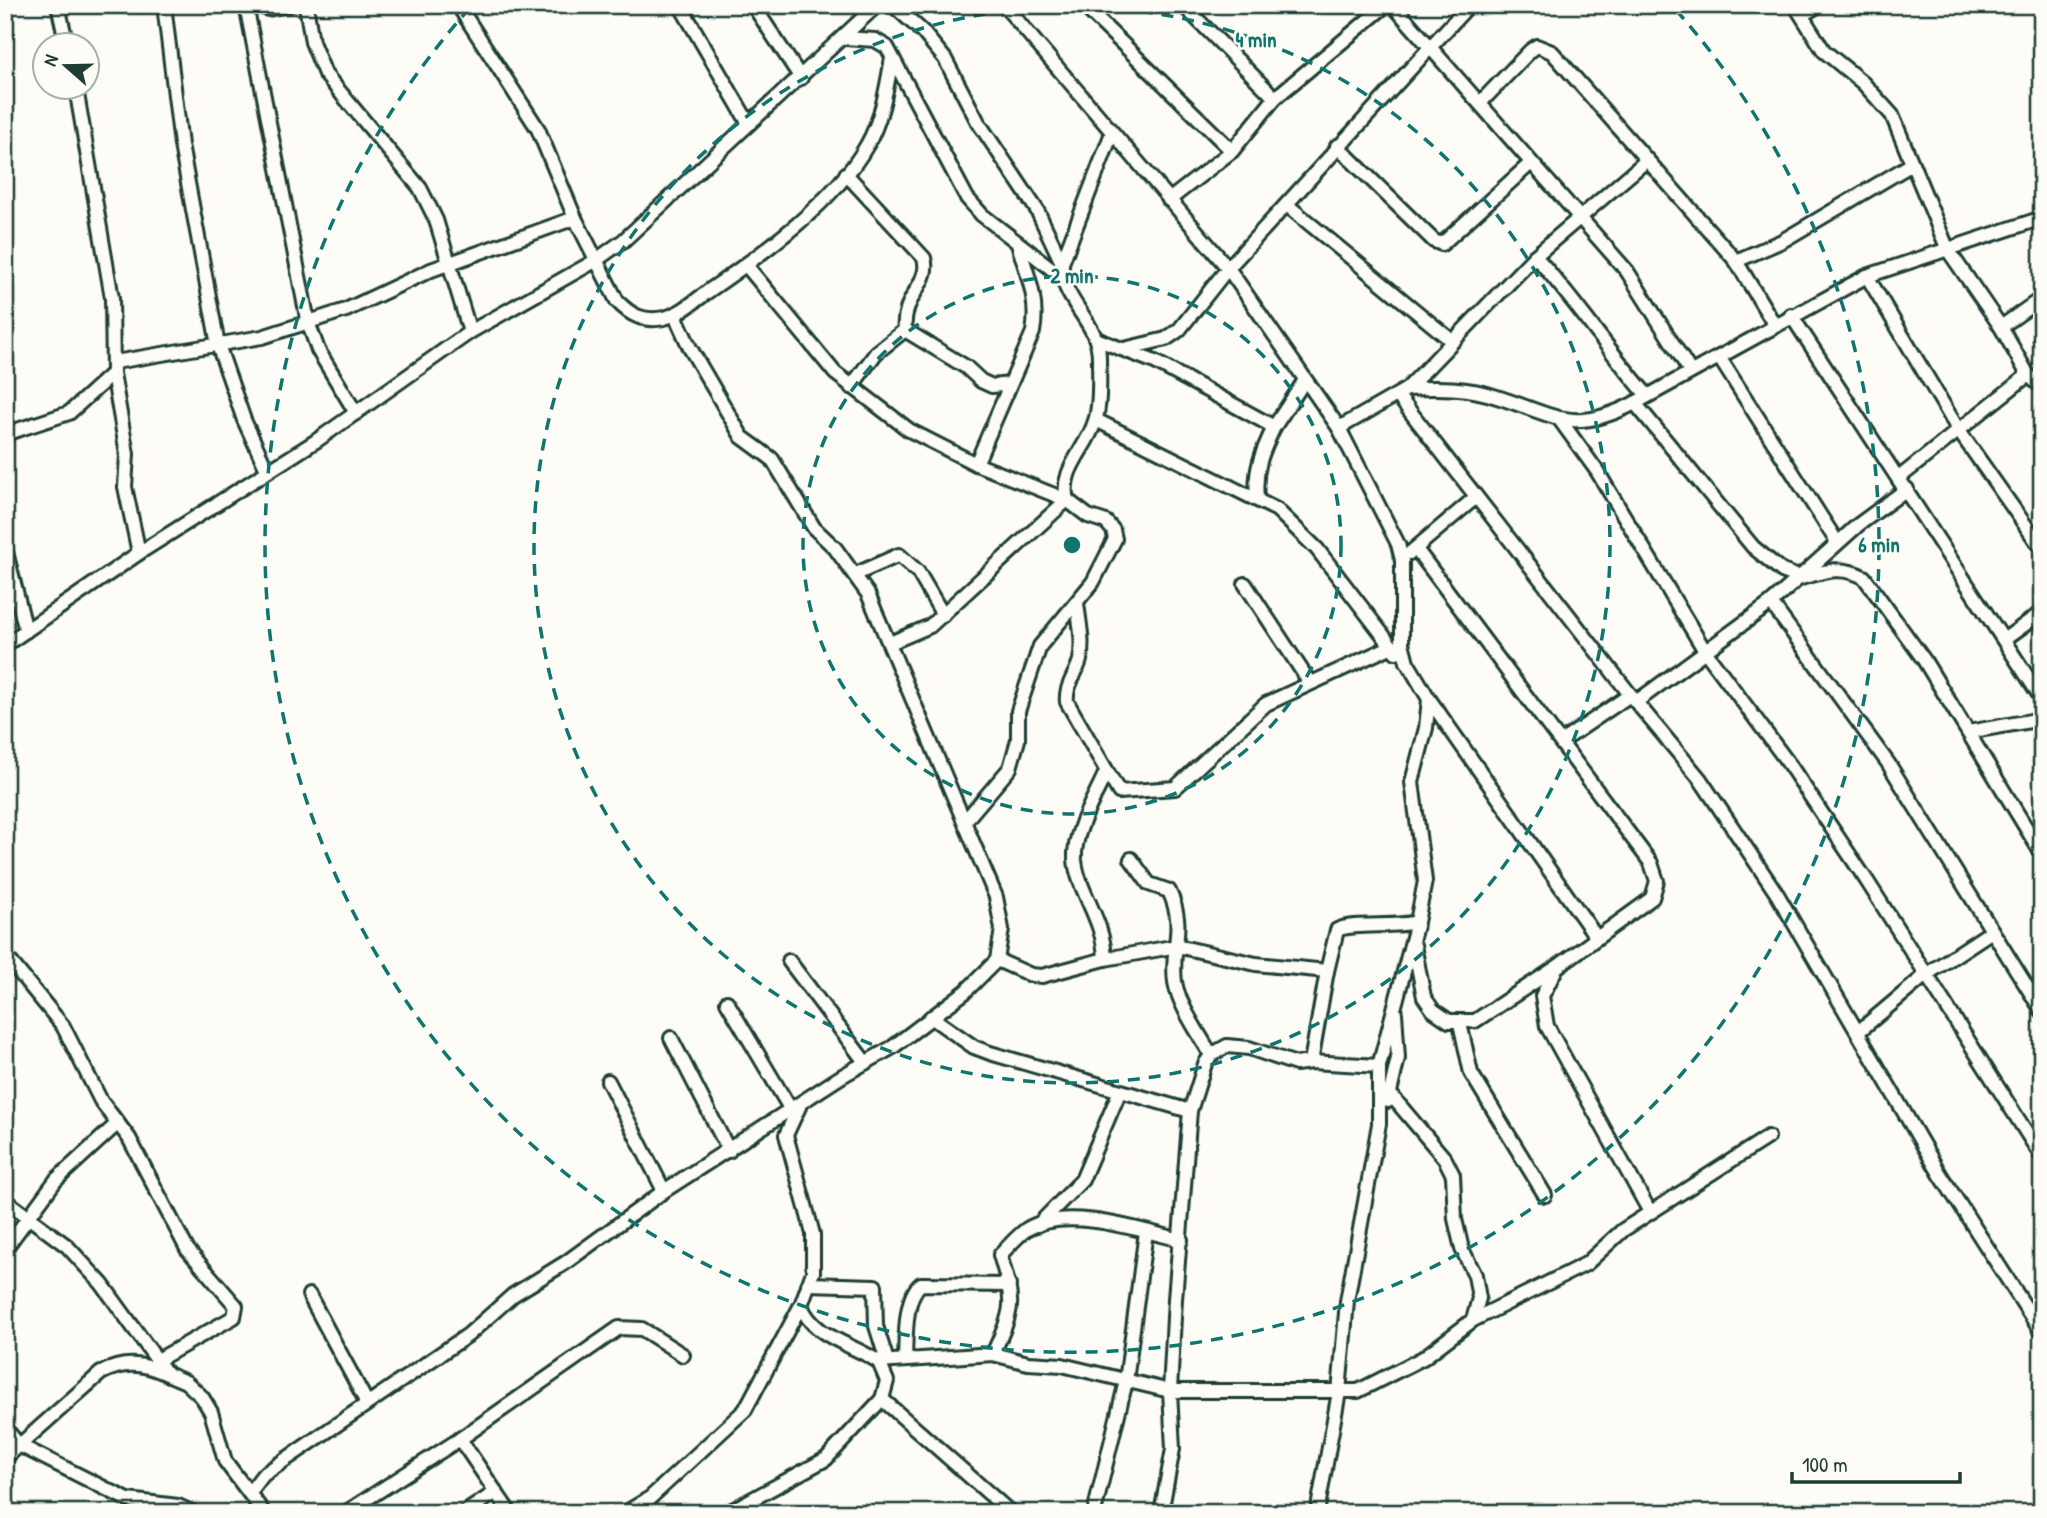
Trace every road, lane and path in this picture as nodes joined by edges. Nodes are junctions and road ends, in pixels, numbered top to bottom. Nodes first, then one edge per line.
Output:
1 (58, 5) edge
2 (164, 5) edge
3 (246, 5) edge
4 (259, 5) edge
5 (289, 5) edge
6 (306, 5) edge
7 (458, 5) edge
8 (680, 5) edge
9 (753, 5) edge
10 (893, 5) edge
11 (1004, 5) edge
12 (1083, 5) edge
13 (1183, 5) edge
14 (1386, 5) edge
15 (1393, 5) edge
16 (1469, 5) edge
17 (1819, 5) edge
18 (875, 6) edge
19 (1798, 10) edge
20 (65, 32) edge
21 (845, 38) junction
22 (1429, 48) junction
23 (892, 58) junction
24 (801, 78) junction
25 (1275, 98) junction
26 (78, 102) edge
27 (1480, 103) junction
28 (749, 124) junction
29 (1112, 133) junction
30 (1338, 146) junction
31 (1231, 151) junction
32 (1646, 161) junction
33 (1531, 163) junction
34 (1912, 164) junction
35 (845, 174) junction
36 (1169, 200) junction
37 (1287, 205) junction
38 (1581, 216) junction
39 (575, 218) junction
40 (2042, 218) edge
41 (1017, 243) junction
42 (1948, 250) junction
43 (1535, 256) junction
44 (595, 261) junction
45 (1736, 261) junction
46 (448, 264) junction
47 (746, 265) junction
48 (1228, 268) junction
49 (1061, 270) junction
50 (1867, 276) junction
51 (2042, 298) edge
52 (675, 315) junction
53 (1791, 315) junction
54 (309, 322) junction
55 (1774, 324) junction
56 (2001, 327) junction
57 (905, 330) junction
58 (470, 332) junction
59 (1096, 339) junction
60 (1452, 341) junction
61 (218, 345) junction
62 (1124, 349) junction
63 (1718, 357) junction
64 (114, 368) junction
65 (1690, 371) junction
66 (2028, 375) junction
67 (1305, 380) junction
68 (1010, 384) junction
69 (851, 387) junction
70 (2042, 387) edge
71 (1402, 393) junction
72 (1646, 394) junction
73 (1635, 403) junction
74 (356, 413) junction
75 (1096, 420) junction
76 (1560, 420) junction
77 (1274, 427) junction
78 (1339, 428) junction
79 (1959, 431) junction
80 (5, 434) edge
81 (976, 464) junction
82 (267, 470) junction
83 (1904, 483) junction
84 (1476, 497) junction
85 (1257, 498) junction
86 (1068, 500) junction
87 (1838, 542) junction
88 (5, 548) edge
89 (1416, 549) junction
90 (2042, 549) edge
91 (139, 553) junction
92 (1402, 560) junction
93 (856, 574) junction
94 (1801, 578) junction
95 (1245, 584) dead end
96 (1077, 603) junction
97 (1771, 603) junction
98 (2042, 612) edge
99 (943, 615) junction
100 (26, 631) junction
101 (2006, 639) junction
102 (890, 643) junction
103 (5, 645) edge
104 (1391, 648) junction
105 (1705, 651) junction
106 (1408, 662) junction
107 (1310, 683) junction
108 (1429, 699) junction
109 (1633, 699) junction
110 (2042, 699) edge
111 (2042, 719) edge
112 (1968, 732) junction
113 (1561, 743) junction
114 (1106, 772) junction
115 (965, 821) junction
116 (2042, 854) edge
117 (1130, 859) dead end
118 (1417, 922) junction
119 (1992, 931) junction
120 (1413, 938) junction
121 (1597, 939) junction
122 (1177, 946) junction
123 (5, 955) edge
124 (1105, 959) junction
125 (997, 960) junction
126 (789, 961) dead end
127 (1557, 967) junction
128 (1327, 971) junction
129 (1927, 974) junction
130 (727, 1002) dead end
131 (1394, 1007) junction
132 (2042, 1011) edge
133 (931, 1017) junction
134 (1460, 1023) junction
135 (1858, 1032) junction
136 (671, 1038) dead end
137 (1211, 1055) junction
138 (865, 1062) junction
139 (1311, 1062) junction
140 (1379, 1066) junction
141 (608, 1081) dead end
142 (1118, 1093) junction
143 (1391, 1095) junction
144 (796, 1107) junction
145 (1190, 1111) junction
146 (118, 1123) junction
147 (1379, 1124) junction
148 (1768, 1137) dead end
149 (729, 1151) junction
150 (2042, 1157) edge
151 (664, 1191) junction
152 (1545, 1195) dead end
153 (5, 1200) edge
154 (1650, 1212) junction
155 (30, 1215) junction
156 (1038, 1225) junction
157 (1146, 1232) junction
158 (1181, 1240) junction
159 (5, 1249) edge
160 (808, 1283) junction
161 (1009, 1285) junction
162 (309, 1295) dead end
163 (800, 1305) junction
164 (1473, 1320) junction
165 (2042, 1333) edge
166 (993, 1354) junction
167 (683, 1355) dead end
168 (905, 1360) junction
169 (156, 1361) junction
170 (883, 1362) junction
171 (167, 1374) junction
172 (1126, 1381) junction
173 (1170, 1391) junction
174 (1339, 1392) junction
175 (882, 1399) junction
176 (367, 1403) junction
177 (5, 1428) edge
178 (460, 1439) junction
179 (19, 1445) junction
180 (5, 1458) edge
181 (250, 1492) junction
182 (496, 1492) junction
183 (260, 1510) edge
184 (194, 1513) edge
185 (345, 1513) edge
186 (464, 1513) edge
187 (510, 1513) edge
188 (625, 1513) edge
189 (727, 1513) edge
190 (1011, 1513) edge
191 (1094, 1513) edge
192 (1161, 1513) edge
193 (1317, 1513) edge

1 - 20 street
2 - 61 street
3 - 54 street
4 - 5 street
6 - 46 street
7 - 39 street
8 - 28 street
9 - 24 street
10 - 49 street
11 - 29 street
12 - 31 street
13 - 25 street
14 - 25 street
15 - 22 street
16 - 22 street
17 - 19 street
18 - 21 street
19 - 34 street
21 - 23 street
21 - 24 street
22 - 27 street
22 - 30 street
23 - 35 street
23 - 41 street
24 - 28 street
25 - 31 street
26 - 64 street
27 - 32 street
27 - 33 street
28 - 44 street
29 - 36 street
29 - 49 street
30 - 33 street
30 - 37 street
31 - 36 street
32 - 38 street
32 - 45 street
33 - 38 street
34 - 42 street
34 - 45 street
35 - 47 street
35 - 57 street
36 - 48 street
37 - 48 street
37 - 60 street
38 - 43 street
38 - 65 street
39 - 44 street
39 - 46 street
40 - 42 street
41 - 49 street
41 - 68 street
42 - 50 street
42 - 56 street
43 - 60 street
43 - 72 street
44 - 52 street
44 - 58 street
45 - 55 street
46 - 54 street
46 - 58 street
47 - 52 street
47 - 69 street
48 - 62 street
48 - 67 street
49 - 59 street
50 - 53 street
50 - 79 street
51 - 56 street
52 - 93 street
53 - 55 street
53 - 83 street
54 - 61 street
54 - 74 street
55 - 63 street
56 - 66 street
57 - 68 street
57 - 69 street
58 - 74 street
59 - 62 street
59 - 75 street
60 - 71 street
61 - 64 street
61 - 82 street
62 - 77 street
63 - 65 street
63 - 87 street
64 - 80 street
64 - 91 street
65 - 72 street
66 - 70 street
66 - 79 street
67 - 77 street
67 - 78 street
68 - 81 street
69 - 81 street
71 - 76 street
71 - 78 street
71 - 84 street
72 - 73 street
73 - 76 street
73 - 94 street
74 - 82 street
75 - 85 street
75 - 86 street
76 - 105 street
77 - 85 street
78 - 92 street
79 - 83 street
79 - 90 street
81 - 86 street
82 - 91 street
83 - 87 street
83 - 101 street
84 - 89 street
84 - 109 street
85 - 104 street
86 - 96 street
86 - 99 street
87 - 94 street
88 - 100 street
89 - 92 street
89 - 113 street
91 - 100 street
92 - 106 street
93 - 99 street
93 - 102 street
94 - 97 street
94 - 112 street
95 - 107 street
96 - 114 street
96 - 115 street
97 - 105 street
97 - 119 street
98 - 101 street
99 - 102 street
100 - 103 street
101 - 110 street
102 - 115 street
104 - 106 street
104 - 107 street
105 - 109 street
105 - 129 street
106 - 108 street
107 - 114 street
108 - 118 street
108 - 121 street
109 - 113 street
109 - 135 street
111 - 112 street
112 - 116 street
113 - 121 street
114 - 124 street
115 - 125 street
117 - 122 street
118 - 120 street
118 - 128 street
119 - 129 street
119 - 132 street
120 - 131 street
120 - 134 street
121 - 127 street
122 - 124 street
122 - 128 street
122 - 137 street
123 - 146 street
124 - 125 street
125 - 133 street
126 - 138 street
127 - 134 street
127 - 154 street
128 - 139 street
129 - 135 street
129 - 150 street
130 - 144 street
131 - 140 street
131 - 143 street
133 - 138 street
133 - 142 street
134 - 152 street
135 - 165 street
136 - 149 street
137 - 139 street
137 - 145 street
138 - 144 street
139 - 140 street
140 - 147 street
141 - 151 street
142 - 145 street
142 - 156 street
143 - 147 street
143 - 164 street
144 - 149 street
144 - 160 street
145 - 158 street
146 - 155 street
146 - 169 street
147 - 174 street
148 - 154 street
149 - 151 street
151 - 176 street
153 - 155 street
154 - 164 street
155 - 159 street
155 - 169 street
156 - 157 street
156 - 161 street
157 - 158 street
157 - 172 street
158 - 173 street
160 - 163 street
160 - 170 street
161 - 166 street
161 - 168 street
162 - 176 street
163 - 170 street
163 - 188 street
164 - 174 street
166 - 168 street
166 - 172 street
167 - 178 street
168 - 170 street
169 - 171 street
170 - 175 street
171 - 179 street
171 - 181 street
172 - 173 street
172 - 191 street
173 - 174 street
173 - 192 street
174 - 193 street
175 - 189 street
175 - 190 street
176 - 181 street
177 - 179 street
178 - 182 street
178 - 185 street
179 - 180 street
179 - 184 street
181 - 183 street
182 - 186 street
182 - 187 street

